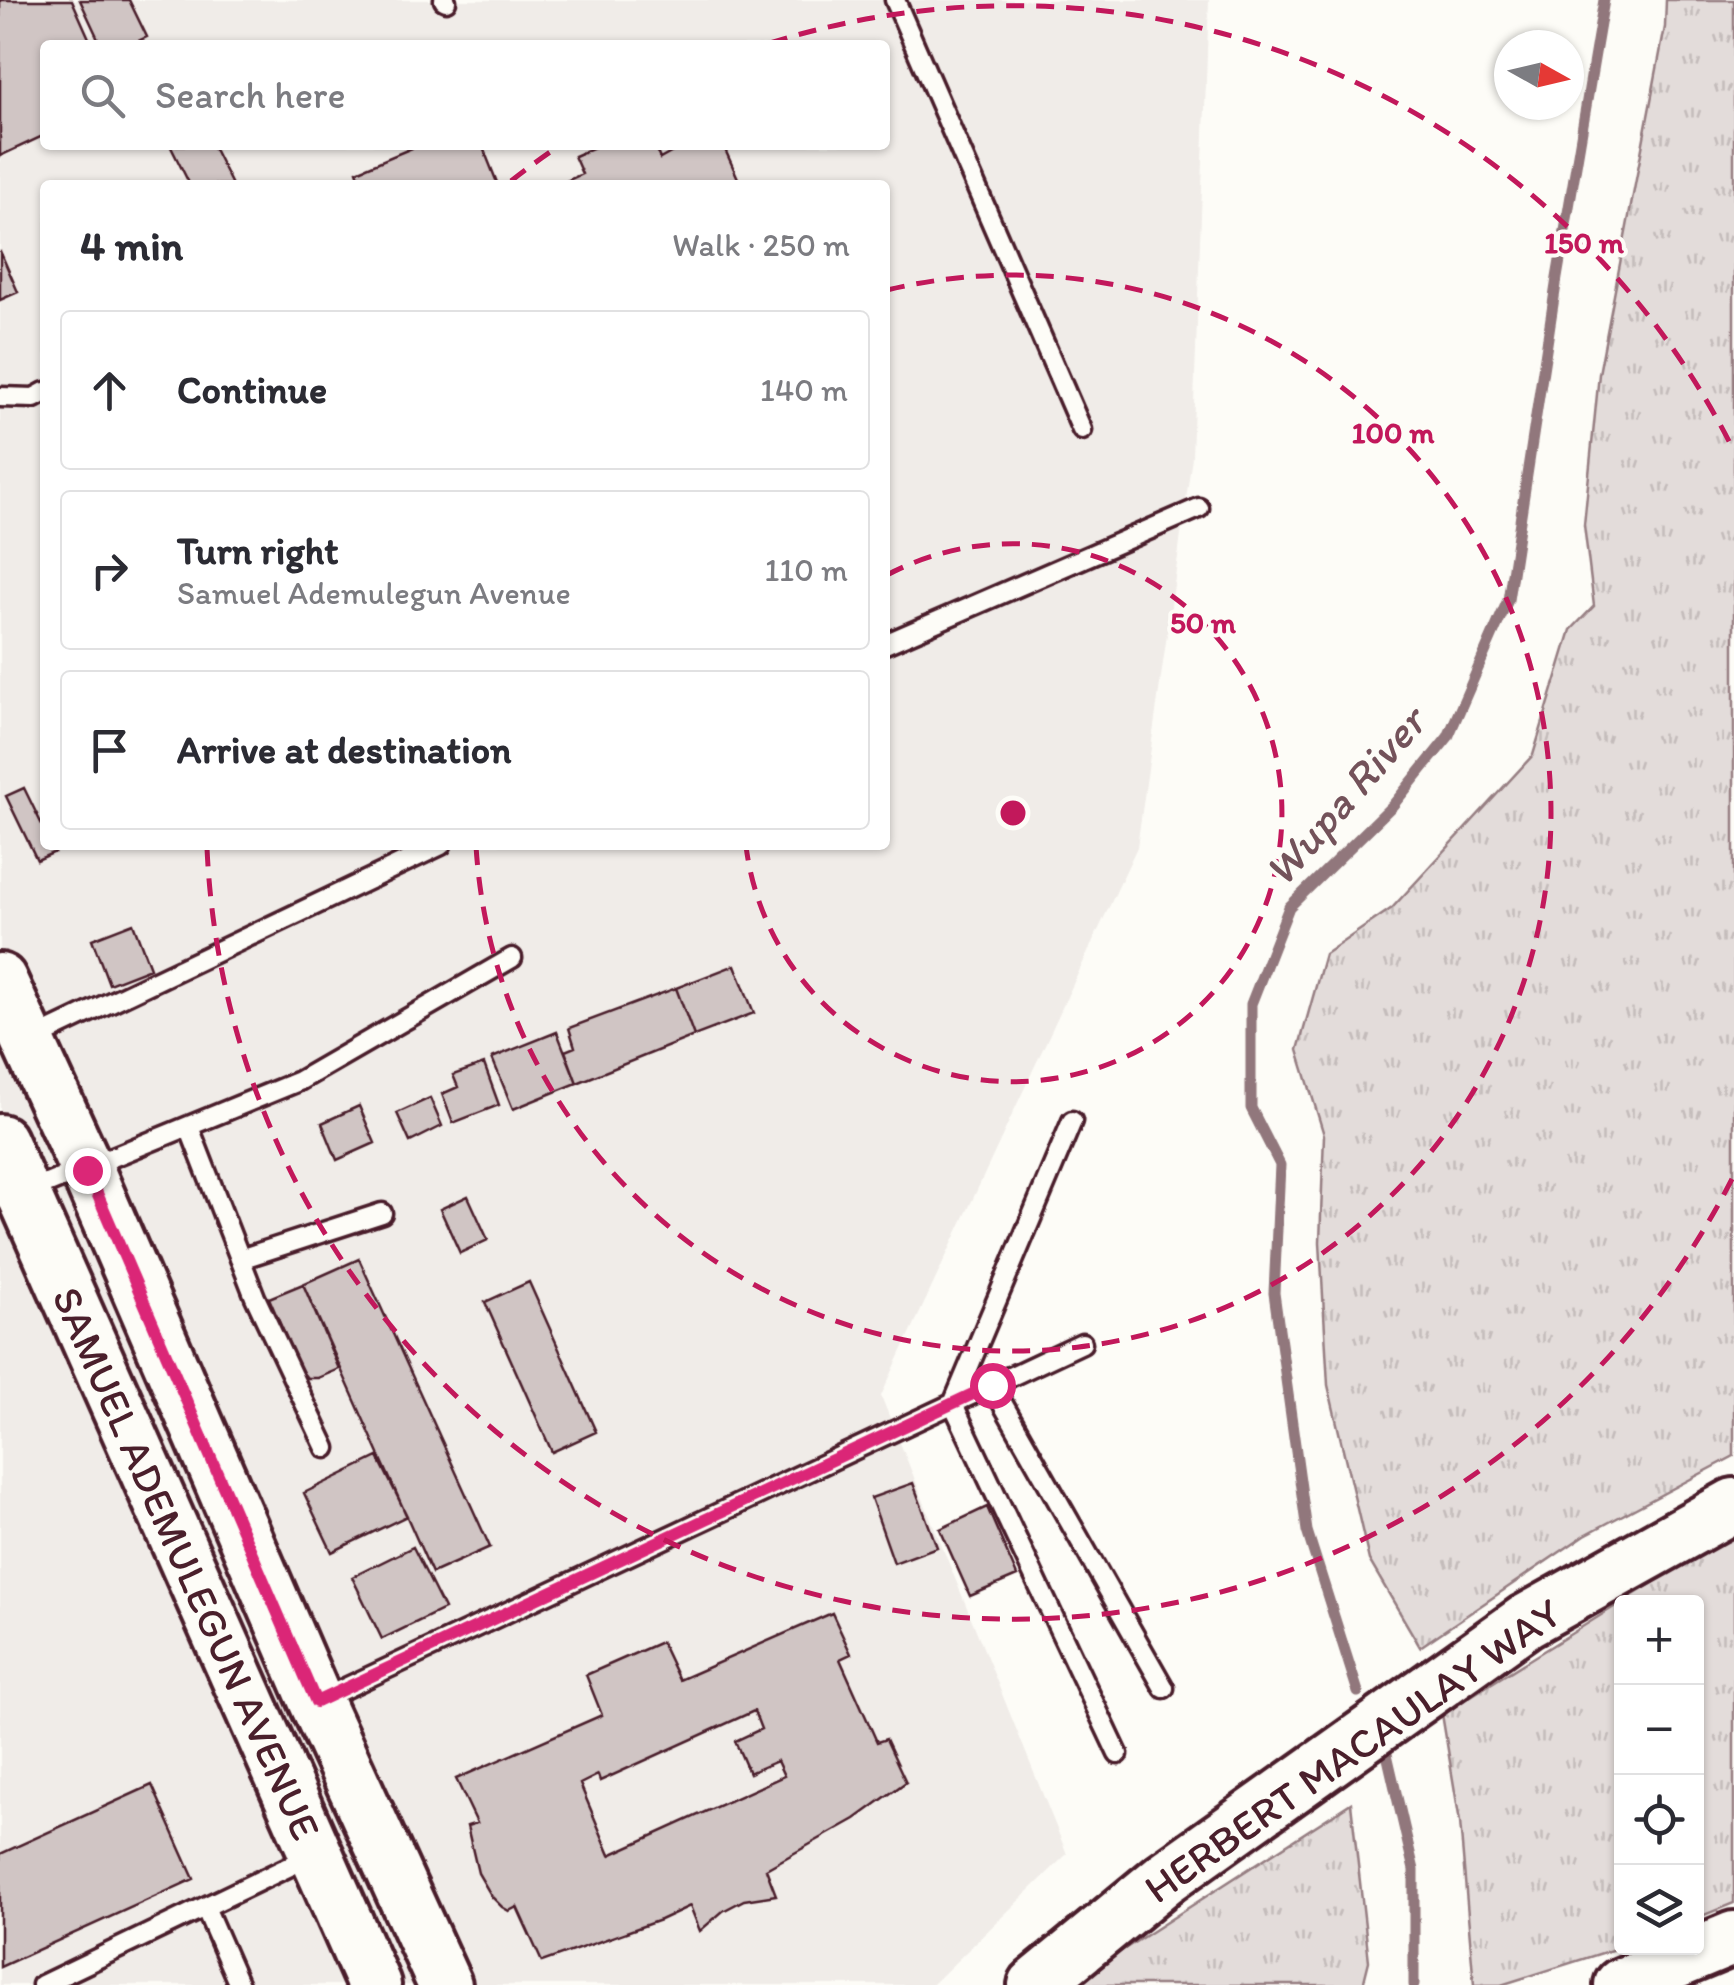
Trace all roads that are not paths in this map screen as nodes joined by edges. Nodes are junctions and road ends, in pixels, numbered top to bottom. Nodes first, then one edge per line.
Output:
1 (894, 0) edge
2 (40, 395) edge
3 (0, 397) edge
4 (1082, 430) dead end
5 (1199, 508) dead end
6 (890, 642) edge
7 (430, 850) edge
8 (512, 958) dead end
9 (0, 980) edge
10 (28, 1041) junction
11 (1072, 1121) dead end
12 (190, 1127) junction
13 (0, 1142) edge
14 (87, 1170) junction
15 (23, 1193) junction
16 (382, 1213) dead end
17 (240, 1259) junction
18 (1082, 1343) dead end
19 (992, 1385) junction
20 (952, 1404) junction
21 (326, 1448) dead end
22 (1734, 1505) edge
23 (1164, 1688) dead end
24 (316, 1702) junction
25 (1118, 1754) dead end
26 (316, 1853) junction
27 (205, 1907) junction
28 (1734, 1938) edge
29 (67, 1980) edge
30 (42, 1985) edge
31 (239, 1985) edge
32 (374, 1985) edge
33 (445, 1985) edge
34 (1035, 1985) edge
35 (1621, 1985) edge

1 - 4 lane
2 - 3 lane
5 - 6 lane
7 - 10 lane
8 - 12 lane
9 - 10 main road, SAMUEL ADEMULEGUN AVENUE
10 - 14 main road, SAMUEL ADEMULEGUN AVENUE
11 - 20 lane
12 - 14 lane
12 - 17 lane
13 - 15 main road, SAMUEL ADEMULEGUN AVENUE
14 - 15 lane
14 - 24 main road, SAMUEL ADEMULEGUN AVENUE
15 - 26 main road, SAMUEL ADEMULEGUN AVENUE
16 - 17 lane
17 - 21 lane
18 - 19 lane
19 - 20 lane
19 - 23 lane
20 - 24 lane
20 - 25 lane
22 - 34 main road, HERBERT MACAULAY WAY
24 - 33 main road, SAMUEL ADEMULEGUN AVENUE
26 - 27 lane
26 - 32 main road, SAMUEL ADEMULEGUN AVENUE
27 - 29 lane
27 - 31 lane
28 - 35 main road
29 - 30 lane

